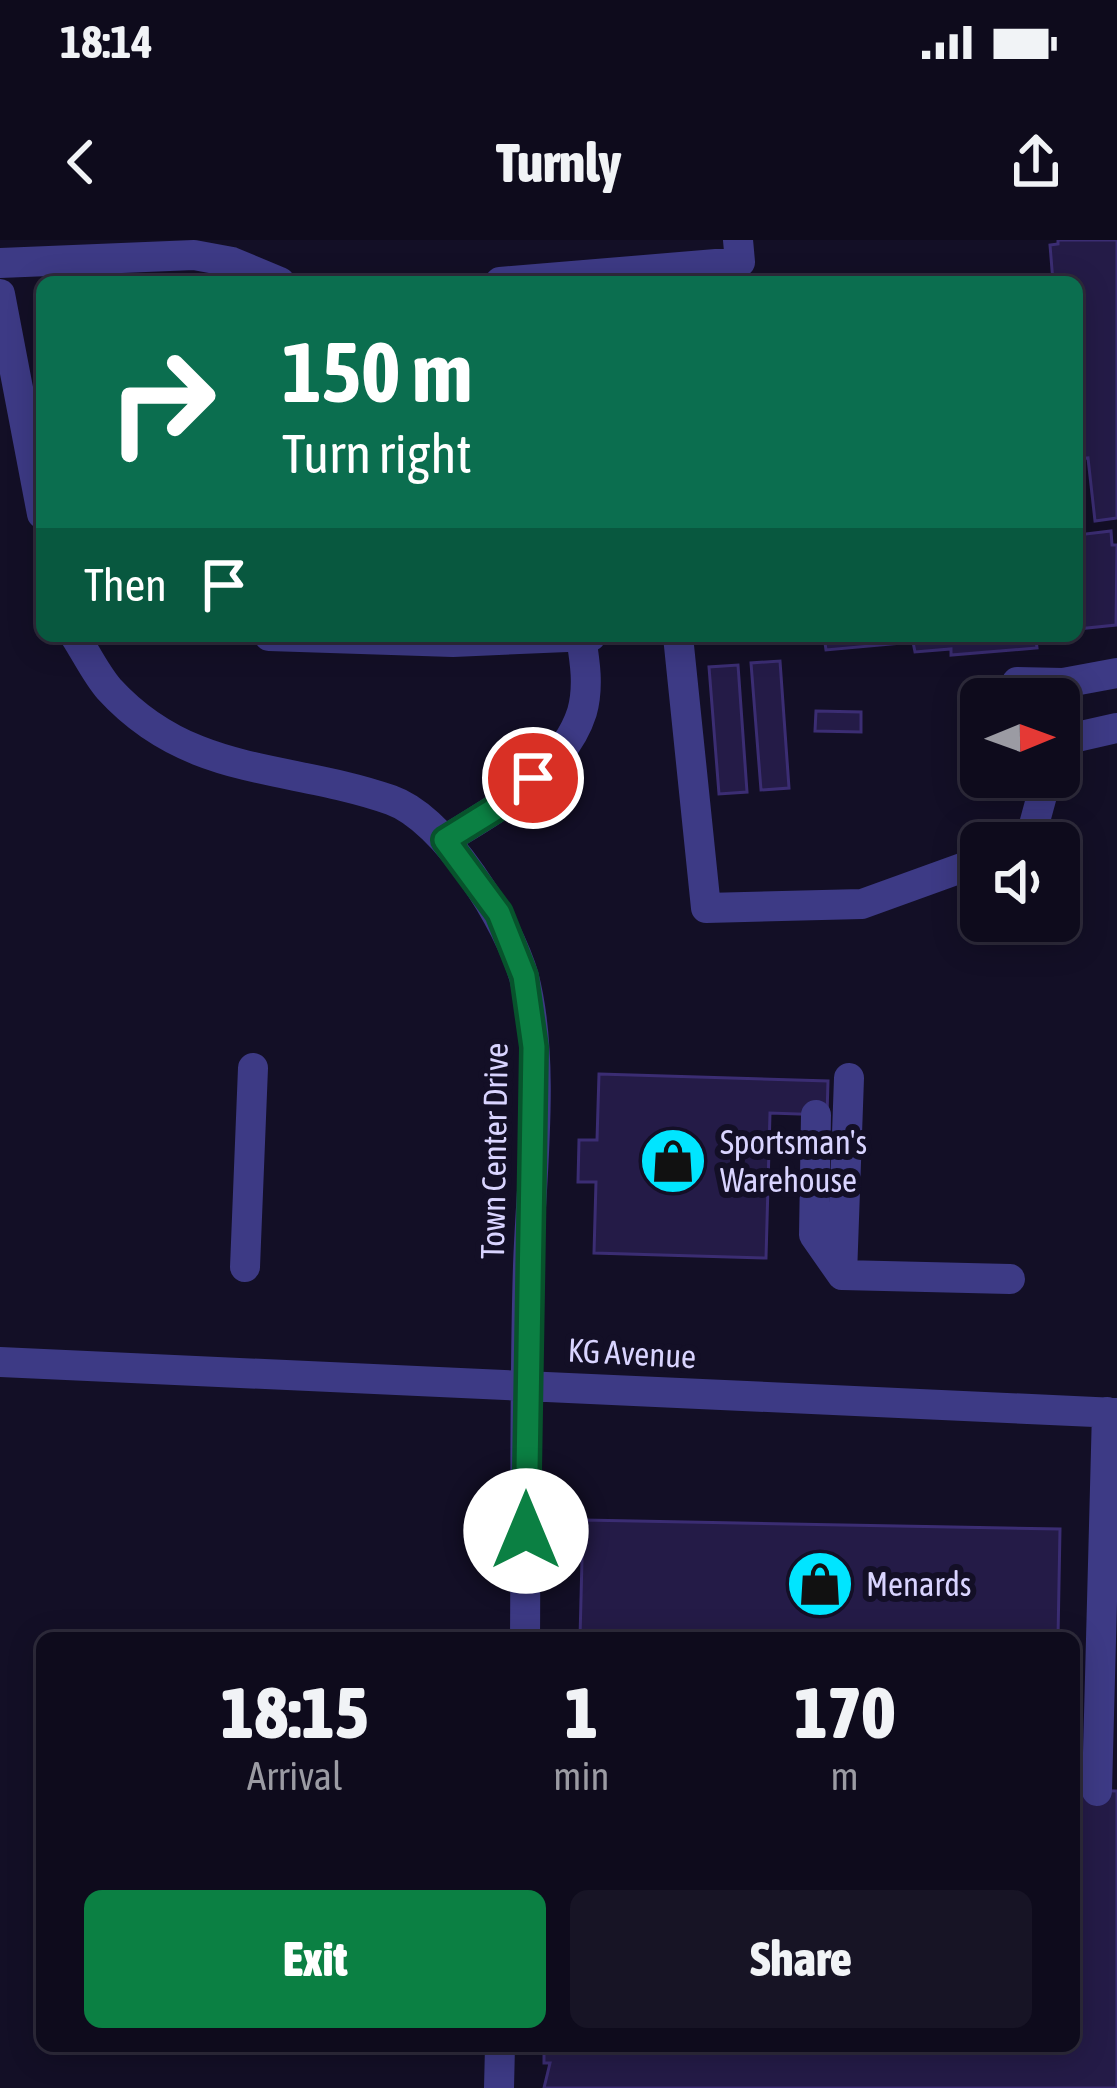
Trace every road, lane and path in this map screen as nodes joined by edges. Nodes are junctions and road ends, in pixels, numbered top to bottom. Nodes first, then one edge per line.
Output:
1 (739, 240) edge
2 (200, 248) edge
3 (0, 263) edge
4 (266, 276) edge
5 (572, 276) edge
6 (0, 294) edge
7 (36, 483) edge
8 (79, 642) edge
9 (581, 642) edge
10 (679, 642) edge
11 (1117, 674) edge
12 (1080, 679) edge
13 (1117, 728) edge
14 (1080, 736) edge
15 (445, 840) junction
16 (960, 869) edge
17 (253, 1068) dead end
18 (849, 1078) dead end
19 (816, 1115) dead end
20 (245, 1267) dead end
21 (842, 1275) junction
22 (1010, 1279) dead end
23 (0, 1362) edge
24 (526, 1384) junction
25 (1112, 1413) edge
26 (525, 1632) edge
27 (1097, 1791) dead end
28 (500, 2052) edge
29 (500, 2088) edge

1 - 5 street
2 - 3 street
2 - 4 street
6 - 7 street
8 - 15 street, Town Center Drive
9 - 15 street
10 - 16 street
11 - 12 street
13 - 14 street
15 - 24 street, Town Center Drive
17 - 20 street
18 - 21 street
19 - 21 street
21 - 22 street
23 - 24 street, KG Avenue
24 - 25 street, KG Avenue
24 - 26 street, Town Center Drive
25 - 27 street
28 - 29 street

